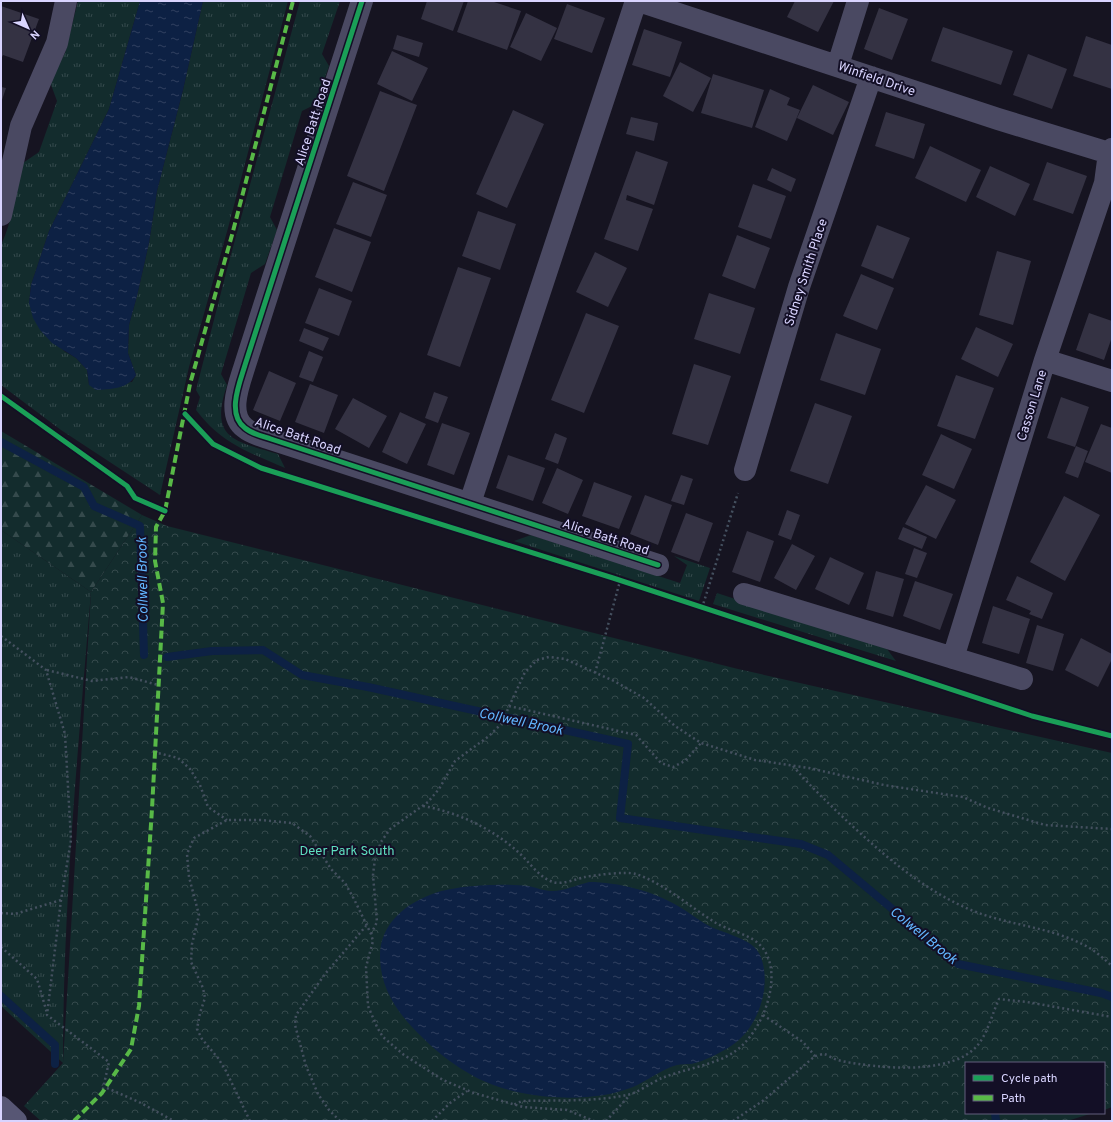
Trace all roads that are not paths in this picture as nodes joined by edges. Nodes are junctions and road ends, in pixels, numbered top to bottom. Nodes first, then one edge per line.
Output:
1 (66, 1) edge
2 (362, 1) edge
3 (636, 1) edge
4 (639, 1) edge
5 (858, 1) edge
6 (838, 65) junction
7 (871, 76) junction
8 (1111, 151) edge
9 (1, 215) edge
10 (1045, 360) junction
11 (1112, 381) edge
12 (745, 470) road end
13 (470, 503) junction
14 (658, 565) dead end
15 (744, 594) dead end
16 (952, 658) junction
17 (1022, 679) dead end
18 (1, 1107) edge
19 (16, 1121) edge

1 - 9 street
2 - 13 street, Alice Batt Road
3 - 13 street
4 - 6 street, Winfield Drive
5 - 6 street
6 - 7 street, Winfield Drive
7 - 8 street, Winfield Drive
7 - 12 street, Sidney Smith Place
8 - 10 street, Casson Lane
10 - 11 street
10 - 16 street, Casson Lane
13 - 14 street, Alice Batt Road
15 - 16 street
16 - 17 street
18 - 19 street

